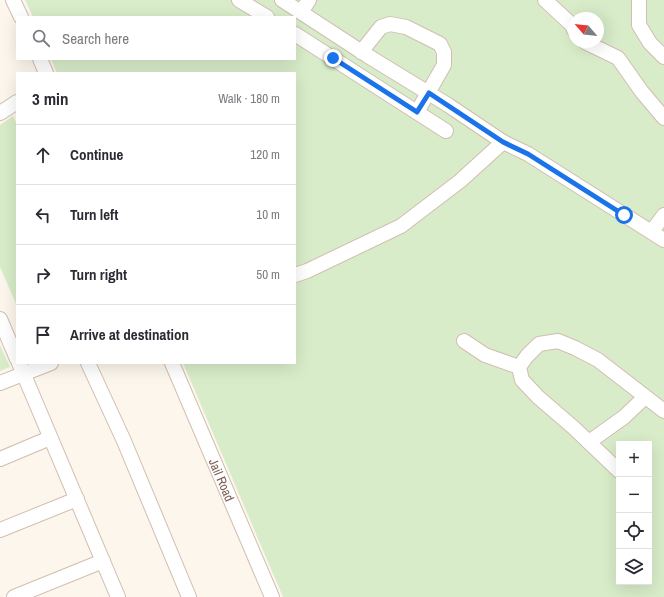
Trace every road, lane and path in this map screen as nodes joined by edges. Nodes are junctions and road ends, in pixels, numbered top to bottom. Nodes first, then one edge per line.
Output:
1 (13, 0) edge
2 (238, 0) edge
3 (282, 0) edge
4 (309, 0) edge
5 (545, 0) edge
6 (639, 0) edge
7 (301, 12) junction
8 (21, 16) edge
9 (265, 16) edge
10 (568, 22) edge
11 (296, 35) edge
12 (344, 40) junction
13 (597, 48) edge
14 (361, 52) junction
15 (664, 57) edge
16 (40, 60) edge
17 (336, 60) junction
18 (46, 72) edge
19 (429, 93) junction
20 (16, 103) edge
21 (417, 112) junction
22 (0, 113) edge
23 (664, 118) edge
24 (446, 131) dead end
25 (503, 142) junction
26 (664, 215) edge
27 (652, 231) junction
28 (664, 240) edge
29 (296, 275) edge
30 (0, 319) edge
31 (464, 341) dead end
32 (16, 357) edge
33 (45, 364) edge
34 (88, 364) edge
35 (172, 364) edge
36 (519, 367) junction
37 (21, 368) edge
38 (0, 383) edge
39 (645, 396) junction
40 (664, 412) edge
41 (50, 438) junction
42 (589, 442) junction
43 (0, 459) edge
44 (616, 468) edge
45 (77, 499) junction
46 (0, 530) edge
47 (103, 561) junction
48 (14, 597) edge
49 (118, 597) edge
50 (189, 597) edge
51 (272, 597) edge

1 - 8 street
2 - 9 street
3 - 7 street
4 - 7 street
5 - 10 street
6 - 15 street
7 - 12 street
11 - 17 street
12 - 14 street
12 - 17 street
13 - 23 street
14 - 19 street
14 - 19 street
16 - 18 street
17 - 21 street
19 - 21 street
19 - 25 street
20 - 22 street
21 - 24 street
25 - 27 street
25 - 29 street
26 - 27 street
27 - 28 street
30 - 32 street
31 - 36 street
33 - 37 street
34 - 50 street
35 - 51 street, Jail Road
36 - 39 street
36 - 42 street
37 - 38 street
37 - 41 street
39 - 40 street
39 - 42 street
41 - 43 street
41 - 45 street
42 - 44 street
45 - 46 street
45 - 47 street
47 - 48 street
47 - 49 street

